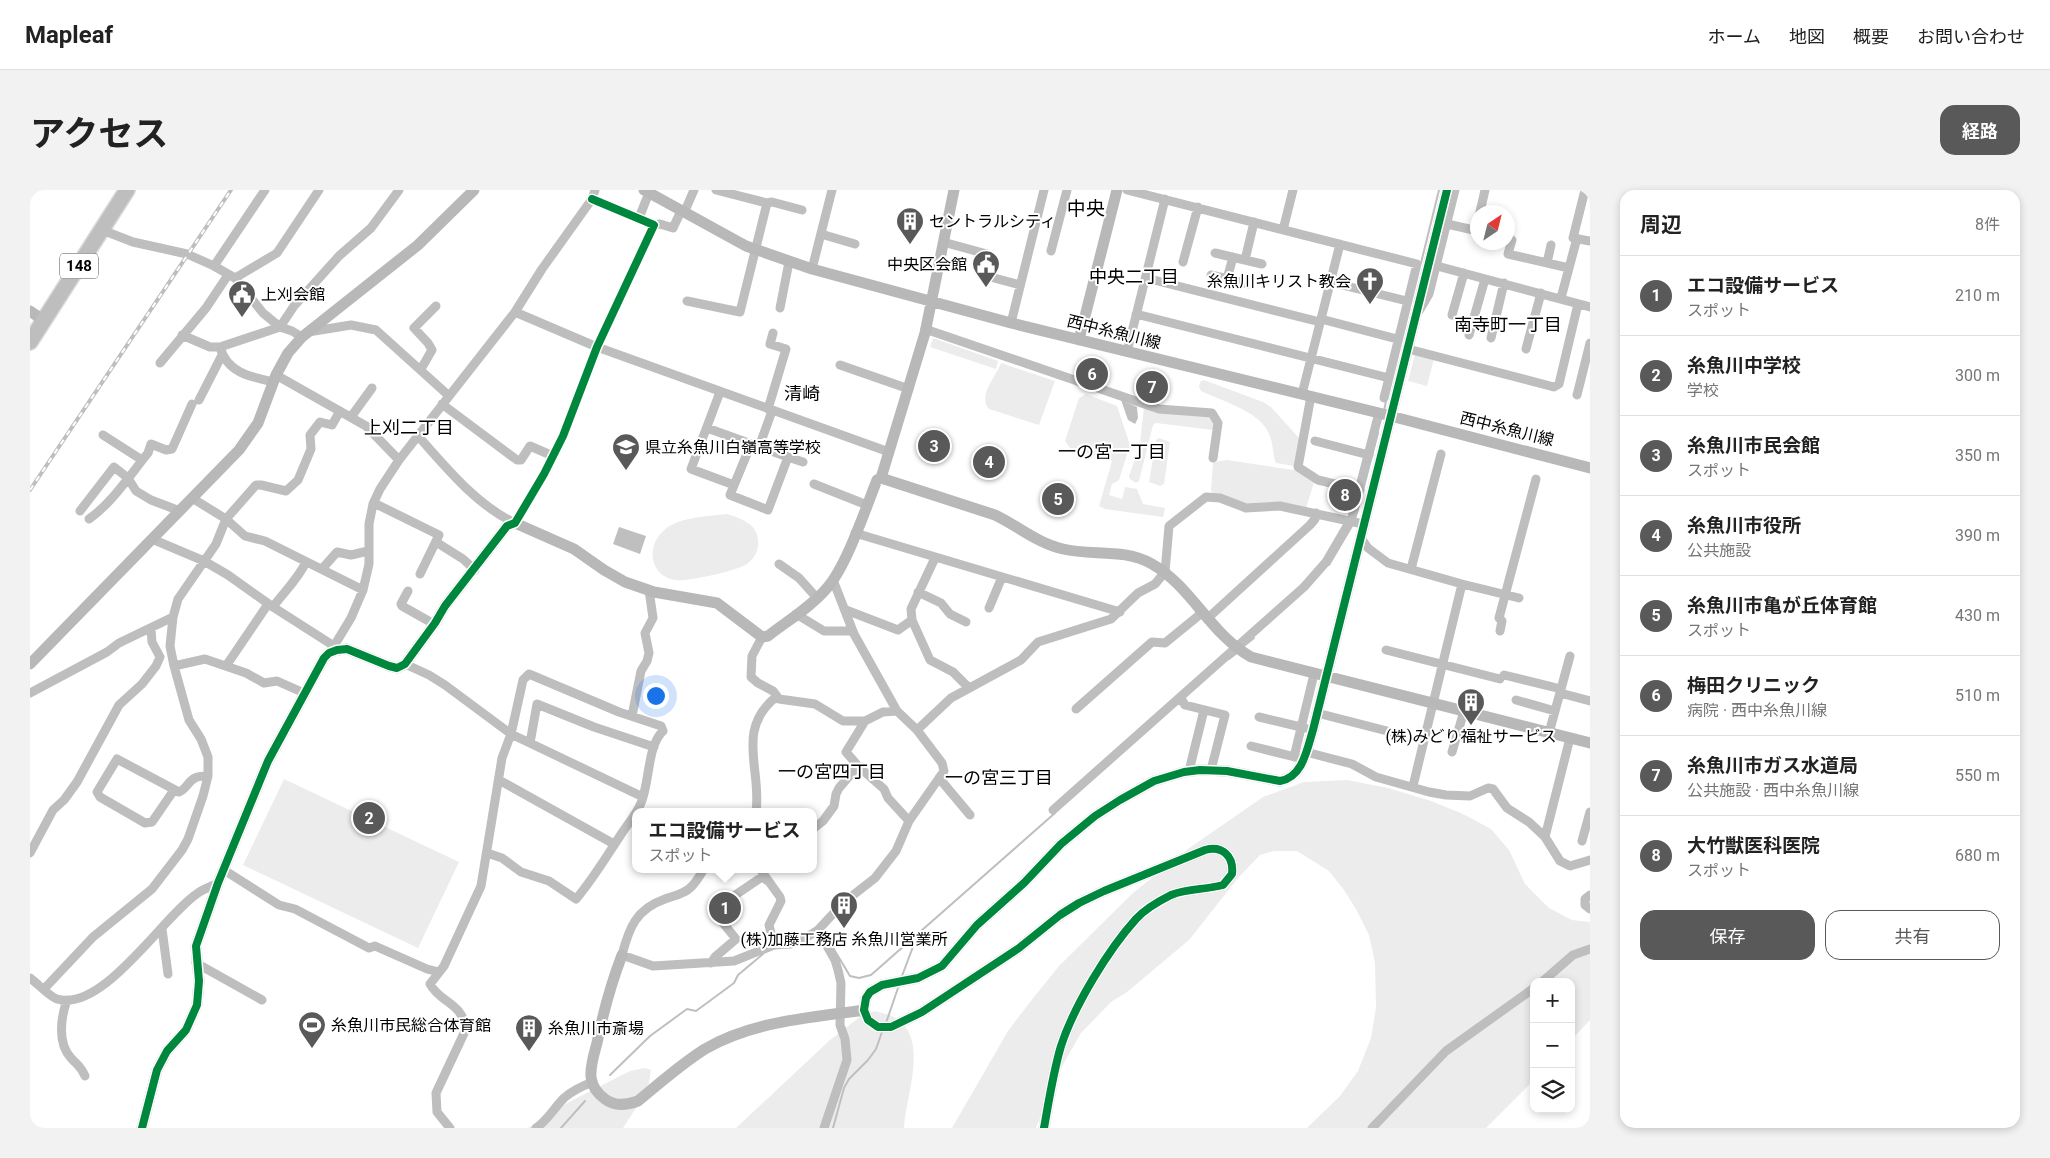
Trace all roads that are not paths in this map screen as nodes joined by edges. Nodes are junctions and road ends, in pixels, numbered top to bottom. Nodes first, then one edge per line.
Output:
1 (127, 190) edge
2 (265, 190) edge
3 (319, 190) edge
4 (399, 190) edge
5 (694, 190) edge
6 (716, 190) edge
7 (832, 190) edge
8 (954, 190) edge
9 (1044, 190) edge
10 (1067, 190) edge
11 (1117, 190) edge
12 (1127, 190) edge
13 (1293, 190) edge
14 (1447, 190) edge
15 (1456, 190) edge
16 (1485, 190) edge
17 (1585, 190) edge
18 (648, 191) edge
19 (469, 192) edge
20 (593, 194) edge
21 (1163, 196) edge
22 (767, 203) junction
23 (1482, 205) edge
24 (1198, 207) junction
25 (802, 210) dead end
26 (682, 212) junction
27 (638, 218) junction
28 (1254, 222) junction
29 (1447, 224) junction
30 (654, 225) junction
31 (102, 230) junction
32 (1283, 230) junction
33 (1470, 230) edge
34 (821, 234) junction
35 (1577, 238) junction
36 (1590, 241) edge
37 (943, 242) junction
38 (855, 244) dead end
39 (1340, 244) junction
40 (1551, 245) dead end
41 (755, 250) junction
42 (1509, 250) edge
43 (1051, 251) dead end
44 (1215, 253) dead end
45 (1233, 257) junction
46 (1245, 260) junction
47 (790, 262) junction
48 (1183, 262) dead end
49 (1547, 263) junction
50 (1262, 264) dead end
51 (214, 266) junction
52 (1437, 266) junction
53 (1569, 268) junction
54 (812, 269) junction
55 (1464, 274) junction
56 (1211, 275) dead end
57 (232, 277) junction
58 (1146, 278) junction
59 (1485, 278) junction
60 (1227, 279) junction
61 (1330, 282) junction
62 (1249, 284) dead end
63 (1504, 284) junction
64 (1020, 285) junction
65 (1541, 293) junction
66 (1561, 298) junction
67 (687, 301) dead end
68 (930, 301) junction
69 (1407, 301) junction
70 (1578, 304) junction
71 (436, 306) dead end
72 (1590, 307) edge
73 (780, 308) dead end
74 (30, 311) edge
75 (515, 312) junction
76 (1136, 314) junction
77 (1416, 315) junction
78 (1452, 315) dead end
79 (43, 320) junction
80 (1321, 320) junction
81 (1011, 323) junction
82 (280, 327) junction
83 (925, 329) junction
84 (773, 333) dead end
85 (182, 335) junction
86 (305, 335) junction
87 (1468, 336) dead end
88 (1490, 338) dead end
89 (1397, 339) junction
90 (1079, 340) junction
91 (30, 342) edge
92 (1590, 343) edge
93 (597, 347) junction
94 (1408, 349) junction
95 (1526, 349) dead end
96 (221, 351) junction
97 (1127, 352) junction
98 (1311, 358) junction
99 (160, 363) dead end
100 (840, 364) dead end
101 (421, 369) junction
102 (1388, 378) junction
103 (275, 379) junction
104 (372, 388) dead end
105 (909, 389) junction
106 (720, 392) junction
107 (448, 395) junction
108 (1306, 395) junction
109 (1577, 396) dead end
110 (1384, 398) dead end
111 (442, 404) junction
112 (770, 410) junction
113 (340, 411) junction
114 (1385, 415) junction
115 (351, 417) junction
116 (707, 428) junction
117 (103, 434) dead end
118 (418, 436) junction
119 (1315, 441) dead end
120 (755, 445) junction
121 (889, 452) junction
122 (1441, 454) dead end
123 (1369, 455) junction
124 (553, 456) junction
125 (788, 457) junction
126 (1213, 458) dead end
127 (142, 460) junction
128 (399, 460) junction
129 (803, 462) dead end
130 (1590, 468) edge
131 (128, 478) junction
132 (881, 478) junction
133 (1536, 479) dead end
134 (814, 484) dead end
135 (734, 485) junction
136 (1360, 490) junction
137 (192, 498) junction
138 (374, 503) junction
139 (867, 505) junction
140 (180, 510) junction
141 (80, 511) dead end
142 (1316, 513) junction
143 (89, 519) dead end
144 (226, 519) junction
145 (1351, 521) junction
146 (515, 523) junction
147 (1363, 524) junction
148 (855, 533) junction
149 (152, 538) junction
150 (1360, 538) junction
151 (436, 542) junction
152 (368, 551) junction
153 (935, 558) junction
154 (204, 561) junction
155 (306, 562) junction
156 (779, 564) dead end
157 (322, 569) junction
158 (1411, 569) junction
159 (475, 570) junction
160 (1165, 572) junction
161 (420, 574) dead end
162 (1002, 577) junction
163 (833, 580) junction
164 (1462, 584) junction
165 (364, 590) junction
166 (649, 590) junction
167 (408, 591) dead end
168 (918, 592) junction
169 (1506, 594) junction
170 (817, 598) junction
171 (1519, 598) dead end
172 (270, 606) junction
173 (989, 608) dead end
174 (846, 610) junction
175 (1120, 612) junction
176 (796, 614) junction
177 (1205, 615) junction
178 (173, 617) junction
179 (912, 620) junction
180 (966, 622) dead end
181 (434, 624) junction
182 (151, 629) junction
183 (853, 631) junction
184 (1500, 631) dead end
185 (762, 637) junction
186 (170, 646) junction
187 (1235, 647) junction
188 (336, 648) junction
189 (1386, 650) dead end
190 (1570, 656) dead end
191 (160, 657) junction
192 (30, 664) edge
193 (405, 664) junction
194 (1442, 665) junction
195 (174, 666) junction
196 (226, 666) junction
197 (1314, 674) junction
198 (1326, 676) junction
199 (968, 687) junction
200 (1560, 691) junction
201 (30, 692) edge
202 (304, 693) junction
203 (776, 697) junction
204 (1180, 697) junction
205 (1516, 700) dead end
206 (1590, 701) edge
207 (1433, 703) junction
208 (1076, 710) dead end
209 (1204, 710) junction
210 (897, 711) junction
211 (1464, 711) junction
212 (1555, 711) junction
213 (1317, 713) junction
214 (632, 716) junction
215 (1259, 717) dead end
216 (864, 721) junction
217 (1307, 728) junction
218 (917, 730) junction
219 (1395, 733) dead end
220 (1549, 733) junction
221 (511, 734) junction
222 (1570, 738) junction
223 (530, 743) junction
224 (1590, 743) edge
225 (1251, 746) dead end
226 (654, 747) junction
227 (1452, 752) dead end
228 (1301, 756) junction
229 (858, 766) junction
230 (1211, 770) junction
231 (1189, 771) junction
232 (208, 776) junction
233 (939, 778) junction
234 (499, 780) junction
235 (1413, 786) junction
236 (174, 790) junction
237 (643, 797) junction
238 (639, 808) edge
239 (757, 808) edge
240 (1053, 810) dead end
241 (1590, 812) edge
242 (970, 815) dead end
243 (632, 818) edge
244 (909, 821) junction
245 (817, 826) edge
246 (1545, 837) junction
247 (1582, 841) dead end
248 (614, 844) junction
249 (30, 853) edge
250 (487, 853) junction
251 (1590, 860) edge
252 (224, 870) junction
253 (701, 873) edge
254 (763, 873) edge
255 (768, 881) junction
256 (218, 883) junction
257 (1590, 895) edge
258 (1590, 909) edge
259 (162, 928) junction
260 (818, 930) junction
261 (774, 944) junction
262 (1590, 949) edge
263 (622, 955) junction
264 (196, 963) junction
265 (711, 963) junction
266 (439, 972) junction
267 (168, 974) dead end
268 (30, 978) edge
269 (1547, 978) edge
270 (44, 989) junction
271 (1530, 991) edge
272 (67, 1000) junction
273 (262, 1000) dead end
274 (864, 1010) junction
275 (841, 1014) junction
276 (85, 1076) dead end
277 (593, 1082) junction
278 (142, 1128) edge
279 (450, 1128) edge
280 (536, 1128) edge
281 (824, 1128) edge
282 (1044, 1128) edge
283 (1372, 1128) edge

1 - 31 highway, 148
2 - 51 street
3 - 57 street
4 - 82 street
5 - 26 street
6 - 22 street
7 - 34 street
8 - 37 street
9 - 64 street
10 - 43 street
11 - 90 street
12 - 21 street
13 - 32 street
14 - 77 street
15 - 29 street
16 - 23 street
17 - 35 street
18 - 26 street, 西中糸魚川線
18 - 27 street
19 - 86 street
20 - 27 street
20 - 75 street
21 - 24 street
21 - 58 street
22 - 25 street
22 - 41 street
24 - 28 street
24 - 48 street
26 - 30 street
26 - 41 street, 西中糸魚川線
27 - 30 street
28 - 32 street
28 - 46 street
29 - 33 street
29 - 52 street
30 - 93 street
31 - 51 street
31 - 79 highway, 148
32 - 39 street
34 - 38 street
34 - 54 street
35 - 36 street
35 - 53 street
37 - 64 street
37 - 68 street
39 - 61 street
39 - 69 street
40 - 49 street
41 - 47 street, 西中糸魚川線
41 - 67 street
42 - 49 street
44 - 45 street
45 - 46 street
45 - 60 street
46 - 50 street
47 - 54 street, 西中糸魚川線
47 - 73 street
49 - 53 street
51 - 57 street
52 - 55 street
52 - 77 street
53 - 66 street
54 - 68 street, 西中糸魚川線
55 - 59 street
55 - 78 street
56 - 60 street
57 - 82 street
57 - 85 street
58 - 76 street
58 - 80 street
59 - 63 street
59 - 87 street
60 - 62 street
61 - 69 street
61 - 80 street
63 - 65 street
63 - 88 street
64 - 81 street
65 - 66 street
65 - 95 street
66 - 70 street
68 - 81 street, 西中糸魚川線
68 - 83 street
69 - 89 street
70 - 72 street
70 - 94 street
71 - 101 street
74 - 79 street
75 - 93 street
75 - 107 street
76 - 97 street
76 - 98 street
77 - 94 street
79 - 91 highway, 148
80 - 89 street
80 - 98 street
81 - 90 street, 西中糸魚川線
82 - 86 street
82 - 96 street
83 - 105 street
83 - 126 street
84 - 112 street
85 - 96 street
85 - 99 street
86 - 101 street
86 - 103 street
89 - 102 street
90 - 97 street, 西中糸魚川線
92 - 109 street
93 - 106 street
93 - 124 street
94 - 114 street
96 - 103 street
96 - 127 street
97 - 108 street, 西中糸魚川線
98 - 102 street
98 - 108 street
100 - 105 street
101 - 107 street
102 - 110 street
103 - 113 street
103 - 137 street
104 - 115 street
105 - 121 street
106 - 112 street
106 - 116 street
107 - 111 street
108 - 114 street, 西中糸魚川線
108 - 136 street
111 - 118 street
111 - 124 street
112 - 120 street
112 - 121 street
113 - 115 street
113 - 144 street
114 - 123 street
114 - 130 street, 西中糸魚川線
114 - 147 street
115 - 128 street
116 - 120 street
116 - 135 street
117 - 127 street
118 - 128 street
118 - 146 street
119 - 123 street
120 - 125 street
120 - 135 street
121 - 132 street
122 - 158 street
123 - 136 street
124 - 146 street
125 - 129 street
125 - 135 street
127 - 131 street
128 - 138 street
131 - 140 street
131 - 141 street
131 - 143 street
132 - 139 street
132 - 160 street
133 - 169 street
134 - 139 street
136 - 145 street
137 - 140 street
137 - 144 street
138 - 151 street
138 - 152 street
139 - 148 street
140 - 149 street
142 - 145 street
142 - 160 street
142 - 177 street
144 - 154 street
144 - 155 street
145 - 147 street
145 - 187 street
146 - 159 street
146 - 166 street
147 - 150 street
148 - 153 street
148 - 163 street
149 - 154 street
149 - 192 street
150 - 158 street
150 - 198 street
151 - 159 street
151 - 161 street
152 - 157 street
152 - 165 street
153 - 162 street
153 - 168 street
154 - 172 street
154 - 178 street
155 - 157 street
155 - 172 street
156 - 170 street
157 - 165 street
158 - 164 street
159 - 181 street
160 - 175 street
160 - 177 street
162 - 173 street
162 - 175 street
163 - 170 street
163 - 174 street
164 - 169 street
164 - 194 street
165 - 188 street
166 - 185 street
166 - 214 street
167 - 181 street
168 - 179 street
168 - 180 street
169 - 171 street
169 - 184 street
170 - 176 street
172 - 188 street
172 - 196 street
174 - 179 street
174 - 183 street
175 - 199 street
176 - 183 street
176 - 185 street
177 - 187 street
177 - 208 street
178 - 182 street
178 - 186 street
179 - 199 street
181 - 193 street
182 - 191 street
182 - 201 street
183 - 210 street
185 - 203 street
186 - 191 street
186 - 195 street
187 - 197 street
187 - 204 street
188 - 193 street
188 - 202 street
189 - 194 street
190 - 200 street
191 - 249 street
193 - 221 street
194 - 200 street
194 - 207 street
195 - 196 street
195 - 232 street
196 - 202 street
197 - 198 street
197 - 217 street
198 - 207 street
198 - 213 street
199 - 218 street
200 - 206 street
200 - 212 street
202 - 252 street
203 - 216 street
203 - 239 street
204 - 209 street
204 - 240 street
205 - 212 street
207 - 211 street
207 - 235 street
209 - 230 street
209 - 231 street
210 - 216 street
210 - 218 street
211 - 220 street
211 - 227 street
212 - 220 street
213 - 217 street
213 - 219 street
214 - 221 street
214 - 226 street
215 - 217 street
216 - 229 street
217 - 228 street
218 - 233 street
220 - 222 street
221 - 223 street
221 - 234 street
222 - 224 street
222 - 246 street
223 - 226 street
223 - 237 street
225 - 228 street
226 - 237 street
228 - 230 street
228 - 235 street
229 - 244 street
229 - 245 street
230 - 231 street
231 - 274 street
232 - 236 street
232 - 270 street
233 - 242 street
233 - 244 street
234 - 248 street
234 - 250 street
235 - 246 street
236 - 236 street
237 - 238 street
241 - 247 street
243 - 248 street
244 - 260 street
246 - 251 street
248 - 250 street
250 - 266 street
252 - 256 street
252 - 266 street
253 - 263 street
254 - 255 street
255 - 261 street
255 - 265 street
256 - 259 street
256 - 264 street
257 - 258 street
259 - 267 street
259 - 272 street
260 - 261 street
260 - 275 street
261 - 265 street
262 - 269 street
263 - 265 street
263 - 277 street
264 - 273 street
264 - 278 street
266 - 279 street
268 - 270 street
270 - 272 street
271 - 283 street
272 - 276 street
274 - 275 street
274 - 282 street
275 - 277 street
275 - 281 street
277 - 280 street

